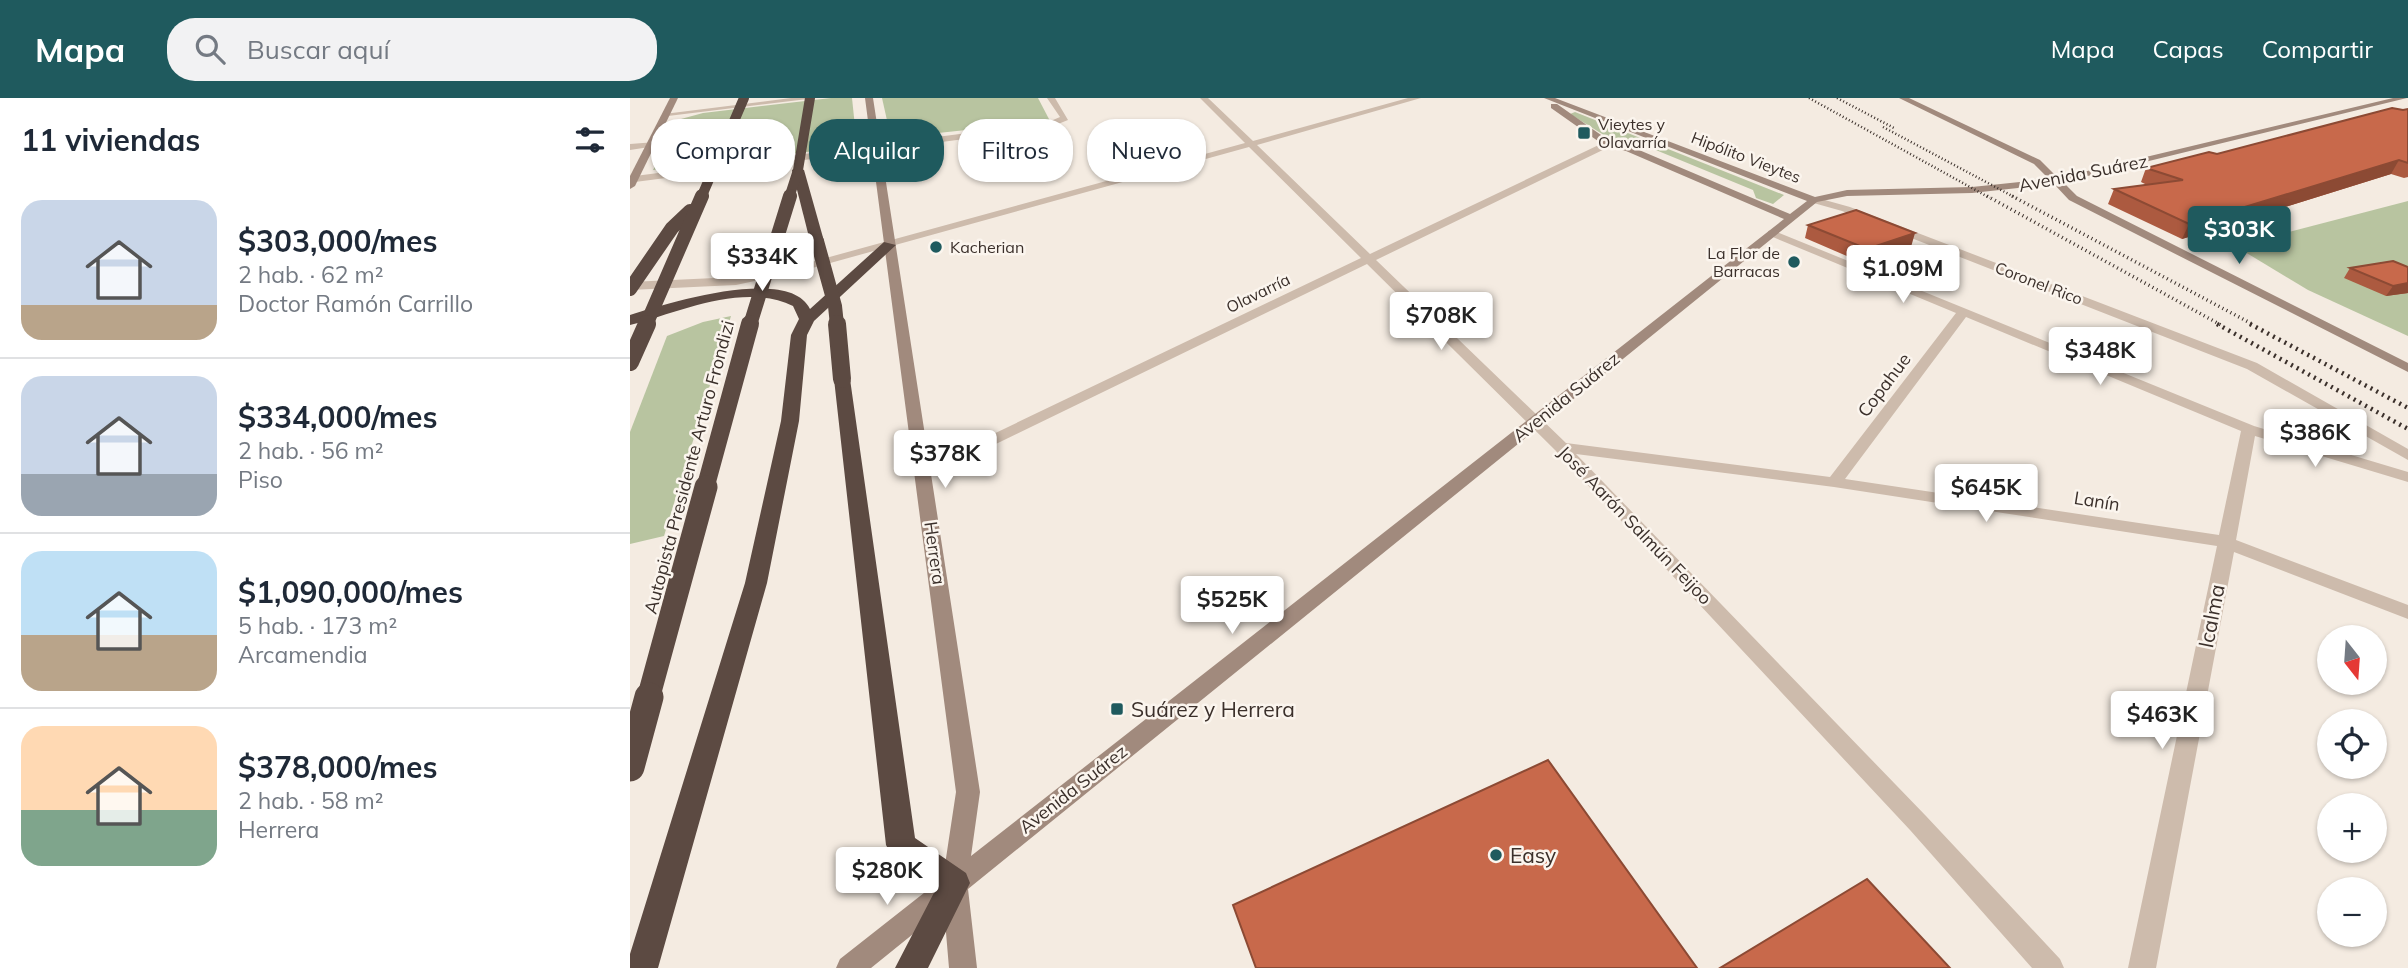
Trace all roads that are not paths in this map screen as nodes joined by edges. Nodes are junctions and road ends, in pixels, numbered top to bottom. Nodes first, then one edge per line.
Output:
1 (674, 98) edge
2 (727, 98) edge
3 (744, 98) edge
4 (811, 98) edge
5 (869, 98) edge
6 (1051, 98) edge
7 (1204, 98) edge
8 (1417, 98) edge
9 (1543, 98) edge
10 (1548, 98) edge
11 (1903, 98) edge
12 (2403, 98) edge
13 (668, 114) junction
14 (666, 119) edge
15 (727, 119) edge
16 (734, 119) edge
17 (872, 119) edge
18 (944, 138) edge
19 (651, 144) edge
20 (1608, 144) junction
21 (1251, 145) junction
22 (630, 147) edge
23 (651, 148) edge
24 (809, 157) edge
25 (798, 170) junction
26 (2056, 181) junction
27 (707, 182) edge
28 (881, 182) edge
29 (633, 183) edge
30 (1814, 200) junction
31 (697, 205) junction
32 (1791, 218) junction
33 (1772, 233) junction
34 (889, 245) junction
35 (1369, 258) junction
36 (630, 290) edge
37 (1964, 313) junction
38 (807, 319) junction
39 (630, 320) edge
40 (630, 362) edge
41 (2408, 368) edge
42 (1536, 421) junction
43 (2249, 429) junction
44 (1561, 447) junction
45 (2408, 455) edge
46 (924, 473) junction
47 (2400, 475) edge
48 (1835, 482) junction
49 (2225, 542) junction
50 (2408, 612) edge
51 (630, 767) edge
52 (955, 883) junction
53 (642, 968) edge
54 (850, 968) edge
55 (911, 968) edge
56 (963, 968) edge
57 (2050, 968) edge
58 (2142, 968) edge

1 - 13 main road
2 - 15 highway
3 - 16 highway, bridge
4 - 13 street
4 - 25 highway, Autopista Presidente Arturo Frondizi, bridge
5 - 17 main road, Herrera
6 - 18 street
7 - 21 street, José Aarón Salmún Feijoo
8 - 21 street
9 - 20 main road
10 - 30 main road, Hipólito Vieytes
11 - 26 main road
12 - 26 main road, Avenida Suárez
13 - 14 main road
19 - 22 street
20 - 32 main road
20 - 35 street, Olavarría
21 - 34 street
21 - 35 street, José Aarón Salmún Feijoo
23 - 29 main road
24 - 29 street
25 - 51 highway, Autopista Presidente Arturo Frondizi, bridge
25 - 52 highway, bridge
26 - 30 main road, Avenida Suárez
26 - 41 main road
27 - 31 highway, bridge
28 - 34 main road, Herrera
30 - 32 main road, Avenida Suárez
30 - 45 street, Coronel Rico
31 - 36 highway, bridge
31 - 40 highway, bridge
32 - 33 main road, Avenida Suárez
33 - 37 street
33 - 42 main road, Avenida Suárez
34 - 36 street
34 - 38 highway
34 - 46 main road, Herrera
35 - 42 street, José Aarón Salmún Feijoo
35 - 46 street, Olavarría
37 - 43 street
37 - 48 street, Copahue
38 - 39 highway
38 - 53 highway
42 - 44 street, José Aarón Salmún Feijoo
42 - 52 main road, Avenida Suárez
43 - 47 street
43 - 49 street, Icalma
44 - 48 street, Lanín
44 - 57 street, José Aarón Salmún Feijoo
46 - 52 main road, Herrera
48 - 49 street, Lanín
49 - 50 street, Lanín
49 - 58 street, Icalma
52 - 54 main road, Avenida Suárez
52 - 55 highway
52 - 56 main road, Herrera

